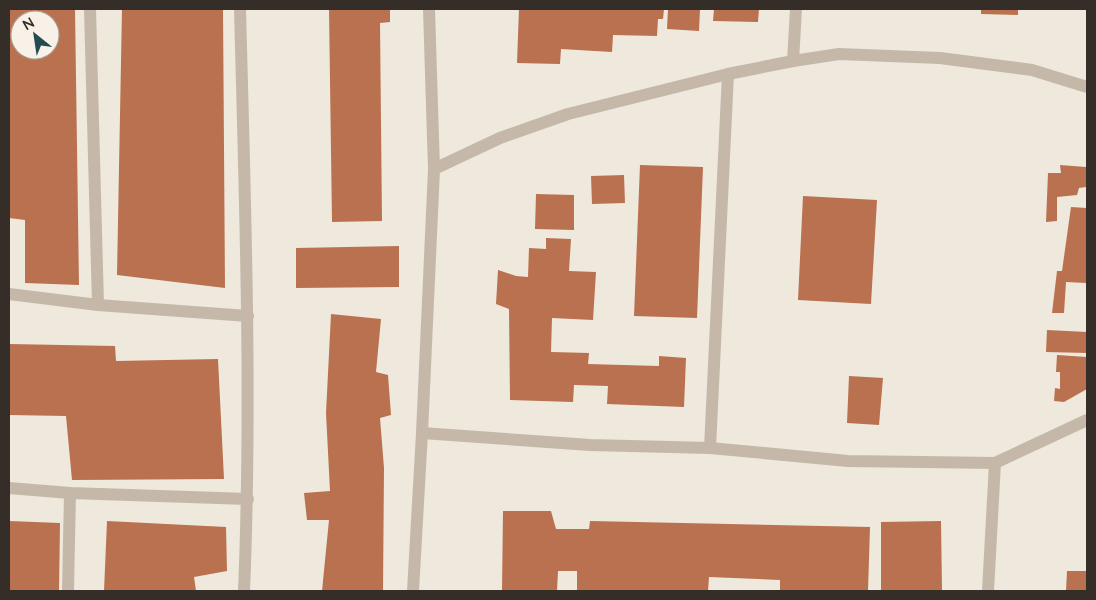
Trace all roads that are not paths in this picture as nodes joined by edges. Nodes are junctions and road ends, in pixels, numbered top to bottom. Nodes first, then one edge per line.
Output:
1 (90, 9) edge
2 (240, 9) edge
3 (429, 9) edge
4 (796, 9) edge
5 (793, 61) junction
6 (728, 74) junction
7 (1087, 87) edge
8 (434, 169) junction
9 (9, 294) edge
10 (98, 305) junction
11 (248, 316) junction
12 (1087, 420) edge
13 (422, 433) junction
14 (710, 448) junction
15 (995, 463) junction
16 (9, 488) edge
17 (70, 493) junction
18 (248, 499) junction
19 (68, 591) edge
20 (244, 591) edge
21 (413, 591) edge
22 (988, 591) edge

1 - 10 street
2 - 11 street
3 - 8 street
4 - 5 street
5 - 6 street
5 - 7 street
6 - 8 street
6 - 14 street
8 - 13 street
9 - 10 street
10 - 11 street
11 - 18 street
12 - 15 street
13 - 14 street
13 - 21 street
14 - 15 street
15 - 22 street
16 - 17 street
17 - 18 street
17 - 19 street
18 - 20 street

